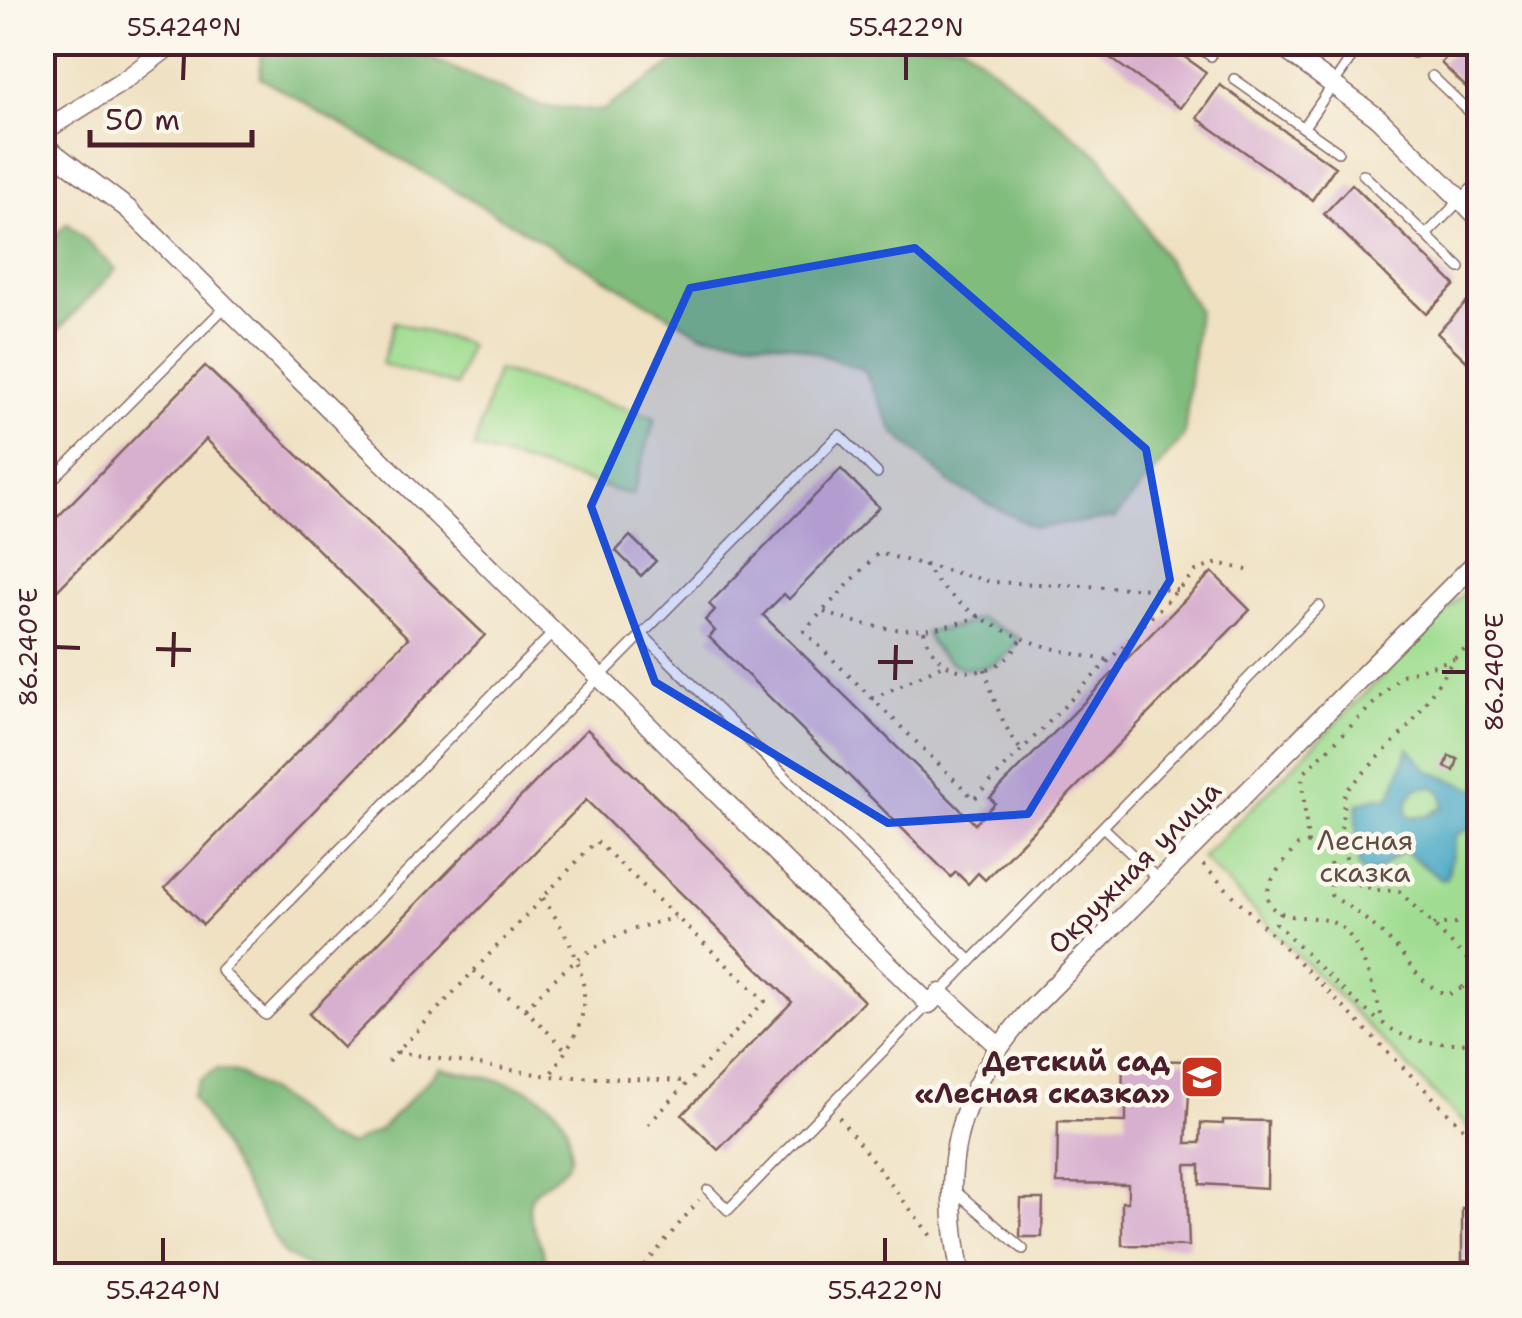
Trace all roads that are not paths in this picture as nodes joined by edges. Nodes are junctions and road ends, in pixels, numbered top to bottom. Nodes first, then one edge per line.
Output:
1 (175, 42) edge
2 (1192, 42) edge
3 (1275, 42) edge
4 (1362, 42) edge
5 (1397, 42) edge
6 (1414, 53) dead end
7 (1210, 56) dead end
8 (1432, 76) dead end
9 (1234, 79) dead end
10 (1333, 84) junction
11 (1480, 122) edge
12 (1304, 127) junction
13 (42, 132) edge
14 (42, 144) edge
15 (1338, 152) dead end
16 (1364, 174) dead end
17 (1480, 180) edge
18 (1460, 200) junction
19 (1480, 219) edge
20 (1426, 235) junction
21 (1460, 268) dead end
22 (225, 307) junction
23 (877, 473) dead end
24 (42, 490) edge
25 (1480, 558) edge
26 (1319, 606) dead end
27 (553, 633) junction
28 (642, 634) junction
29 (598, 678) junction
30 (1103, 827) junction
31 (1159, 880) junction
32 (971, 961) junction
33 (935, 998) junction
34 (998, 1046) junction
35 (951, 1188) junction
36 (708, 1190) road end
37 (1023, 1249) dead end
38 (961, 1276) edge

1 - 13 street
2 - 7 lane
3 - 10 street
4 - 10 lane
5 - 6 lane
8 - 11 lane
9 - 12 lane
10 - 12 lane
10 - 18 street
12 - 15 lane
14 - 22 street
16 - 20 lane
17 - 18 lane
18 - 19 street
18 - 20 lane
20 - 21 lane
22 - 24 lane
22 - 27 street
23 - 28 lane
25 - 31 street, Окружная улица
26 - 30 lane
27 - 29 street
27 - 29 lane
28 - 29 lane
28 - 32 lane
29 - 33 street
30 - 31 lane
30 - 32 lane
31 - 34 street, Окружная улица
32 - 33 lane
33 - 34 street
33 - 36 lane
34 - 35 street, Окружная улица
35 - 37 lane
35 - 38 street, Окружная улица

